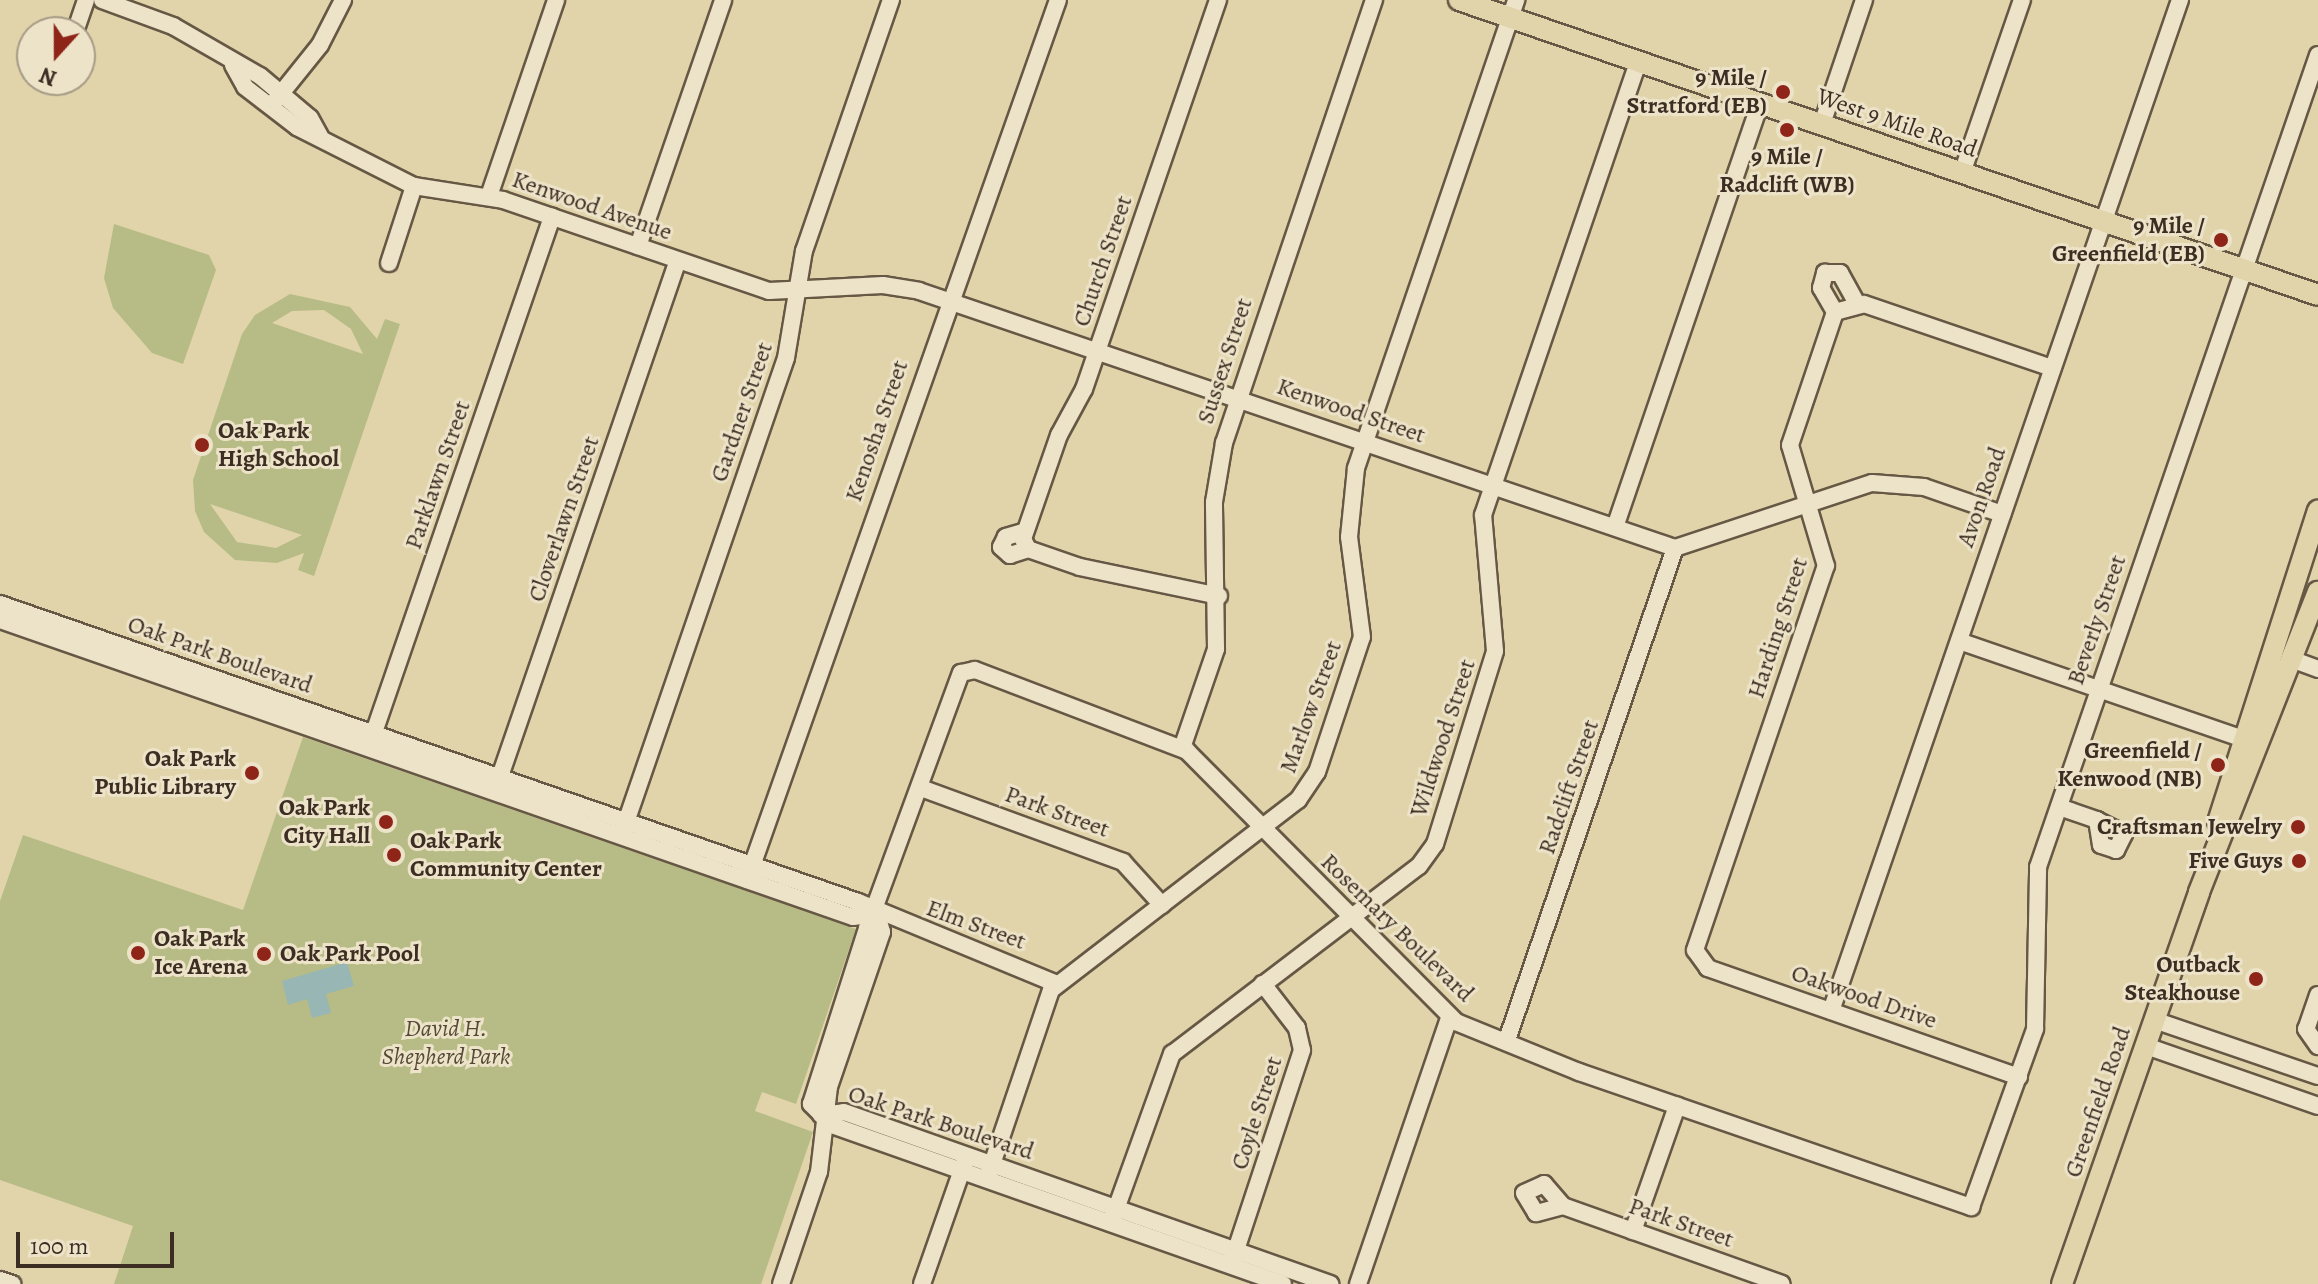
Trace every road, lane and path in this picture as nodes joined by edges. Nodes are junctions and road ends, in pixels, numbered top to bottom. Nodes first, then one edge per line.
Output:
1 (102, 0) edge
2 (343, 0) edge
3 (556, 0) edge
4 (723, 0) edge
5 (891, 0) edge
6 (1058, 0) edge
7 (1218, 0) edge
8 (1374, 0) edge
9 (1459, 0) edge
10 (1864, 0) edge
11 (2022, 0) edge
12 (2180, 0) edge
13 (1513, 9) edge
14 (2318, 55) edge
15 (1638, 61) junction
16 (233, 65) junction
17 (282, 93) junction
18 (1760, 103) junction
19 (271, 107) junction
20 (1822, 124) junction
21 (320, 136) junction
22 (1962, 173) junction
23 (414, 186) junction
24 (489, 196) junction
25 (552, 217) junction
26 (2102, 222) junction
27 (638, 246) junction
28 (678, 260) junction
29 (389, 263) dead end
30 (2243, 271) junction
31 (799, 293) junction
32 (2318, 295) edge
33 (948, 300) junction
34 (1856, 302) junction
35 (1835, 312) junction
36 (1098, 349) junction
37 (2052, 368) junction
38 (1238, 398) junction
39 (1365, 441) junction
40 (1492, 485) junction
41 (1810, 502) junction
42 (2318, 511) edge
43 (2002, 514) junction
44 (1615, 527) junction
45 (1675, 548) junction
46 (2309, 565) edge
47 (2318, 592) edge
48 (1219, 596) junction
49 (0, 604) edge
50 (0, 620) edge
51 (1959, 641) junction
52 (2291, 659) junction
53 (2318, 669) edge
54 (2099, 690) junction
55 (2240, 738) junction
56 (371, 741) junction
57 (1182, 748) junction
58 (498, 785) junction
59 (921, 788) junction
60 (2059, 807) junction
61 (2097, 820) dead end
62 (1263, 828) junction
63 (624, 829) junction
64 (750, 873) junction
65 (2199, 892) junction
66 (1162, 905) junction
67 (877, 914) junction
68 (1350, 918) junction
69 (1696, 958) joint
70 (1057, 984) junction
71 (1263, 984) junction
72 (2318, 995) edge
73 (1831, 1011) junction
74 (1449, 1018) junction
75 (2154, 1020) junction
76 (1507, 1040) junction
77 (2146, 1046) junction
78 (2318, 1046) edge
79 (2312, 1074) edge
80 (2019, 1077) junction
81 (2297, 1098) junction
82 (1677, 1106) junction
83 (2318, 1106) edge
84 (821, 1115) junction
85 (965, 1163) junction
86 (990, 1172) junction
87 (1563, 1206) dead end
88 (1971, 1207) joint
89 (1114, 1216) junction
90 (1633, 1231) junction
91 (1233, 1258) junction
92 (0, 1280) edge
93 (924, 1283) edge
94 (12, 1284) edge
95 (781, 1284) edge
96 (1283, 1284) edge
97 (1330, 1284) edge
98 (1358, 1284) edge
99 (1782, 1284) edge
100 (2062, 1284) edge

1 - 16 street
2 - 17 street
3 - 24 street
4 - 27 street
5 - 31 street, Gardner Street
6 - 33 street, Kenosha Street
7 - 36 street, Church Street
8 - 38 street, Sussex Street
9 - 13 main road, West 9 Mile Road
10 - 20 street
11 - 22 street
12 - 26 street, Avon Road
13 - 15 main road, West 9 Mile Road
13 - 39 street, Marlow Street
14 - 30 street, Beverly Street
15 - 18 main road, West 9 Mile Road
15 - 40 street, Wildwood Street
16 - 17 street
16 - 19 street
17 - 19 street
17 - 21 street
18 - 20 main road, West 9 Mile Road
18 - 44 street
19 - 21 street
20 - 22 main road, West 9 Mile Road
21 - 23 street
22 - 26 main road, West 9 Mile Road
23 - 24 street
23 - 29 street
24 - 25 street, Kenwood Avenue
25 - 27 street, Kenwood Avenue
25 - 56 street, Parklawn Street
26 - 30 main road, West 9 Mile Road
26 - 37 street, Avon Road
27 - 28 street, Kenwood Avenue
28 - 31 street, Kenwood Street
28 - 58 street, Cloverlawn Street
30 - 32 main road, West 9 Mile Road
30 - 54 street, Beverly Street
31 - 33 street, Kenwood Street
31 - 63 street, Gardner Street
33 - 36 street, Kenwood Street
33 - 64 street, Kenosha Street
34 - 35 street
34 - 35 street
34 - 37 street
35 - 41 street, Harding Street
36 - 38 street, Kenwood Street
36 - 48 street, Church Street
37 - 43 street, Avon Road
38 - 39 street, Kenwood Street
38 - 48 street, Sussex Street
39 - 40 street, Kenwood Street
39 - 62 street, Marlow Street
40 - 44 street, Kenwood Street
40 - 68 street, Wildwood Street
41 - 43 street
41 - 45 street
41 - 69 street, Harding Street
42 - 46 main road, Greenfield Road
43 - 51 street, Avon Road
44 - 45 street, Kenwood Street
45 - 76 street, Radclift Street
46 - 55 main road, Greenfield Road
47 - 52 main road, Greenfield Road
48 - 57 street, Sussex Street
49 - 56 street, Oak Park Boulevard
50 - 56 street, Oak Park Boulevard
51 - 54 street
51 - 73 street, Avon Road
52 - 53 street
52 - 65 main road, Greenfield Road
54 - 55 street
54 - 60 street, Beverly Street
55 - 65 main road, Greenfield Road
56 - 58 street, Oak Park Boulevard
57 - 59 street, Rosemary Boulevard
57 - 62 street, Rosemary Boulevard
58 - 63 street, Oak Park Boulevard
59 - 66 street, Park Street
59 - 67 street
60 - 61 street
60 - 80 street, Beverly Street
62 - 66 street, Marlow Street
62 - 68 street, Rosemary Boulevard
63 - 64 street, Oak Park Boulevard
64 - 67 street, Oak Park Boulevard
65 - 75 main road, Greenfield Road
66 - 70 street, Marlow Street
67 - 70 street, Elm Street
67 - 84 street
68 - 71 street, Wildwood Street
68 - 74 street, Rosemary Boulevard
69 - 73 street, Oakwood Drive
70 - 86 street
71 - 89 street, Wildwood Street
71 - 91 street, Coyle Street
72 - 78 street
73 - 80 street, Oakwood Drive
74 - 76 street, Rosemary Boulevard
74 - 98 street
75 - 77 main road, Greenfield Road
75 - 79 street
76 - 82 street, Rosemary Boulevard
77 - 81 street
77 - 100 main road, Greenfield Road
79 - 81 street
80 - 88 street, Beverly Street
81 - 83 street
82 - 88 street, Rosemary Boulevard
82 - 90 street
84 - 85 street, Oak Park Boulevard
84 - 95 street
85 - 86 street, Oak Park Boulevard
85 - 93 street
86 - 89 street, Oak Park Boulevard
87 - 90 street, Park Street
89 - 91 street, Oak Park Boulevard
90 - 99 street, Park Street
91 - 96 street, Oak Park Boulevard
91 - 97 street, Oak Park Boulevard
92 - 94 street

